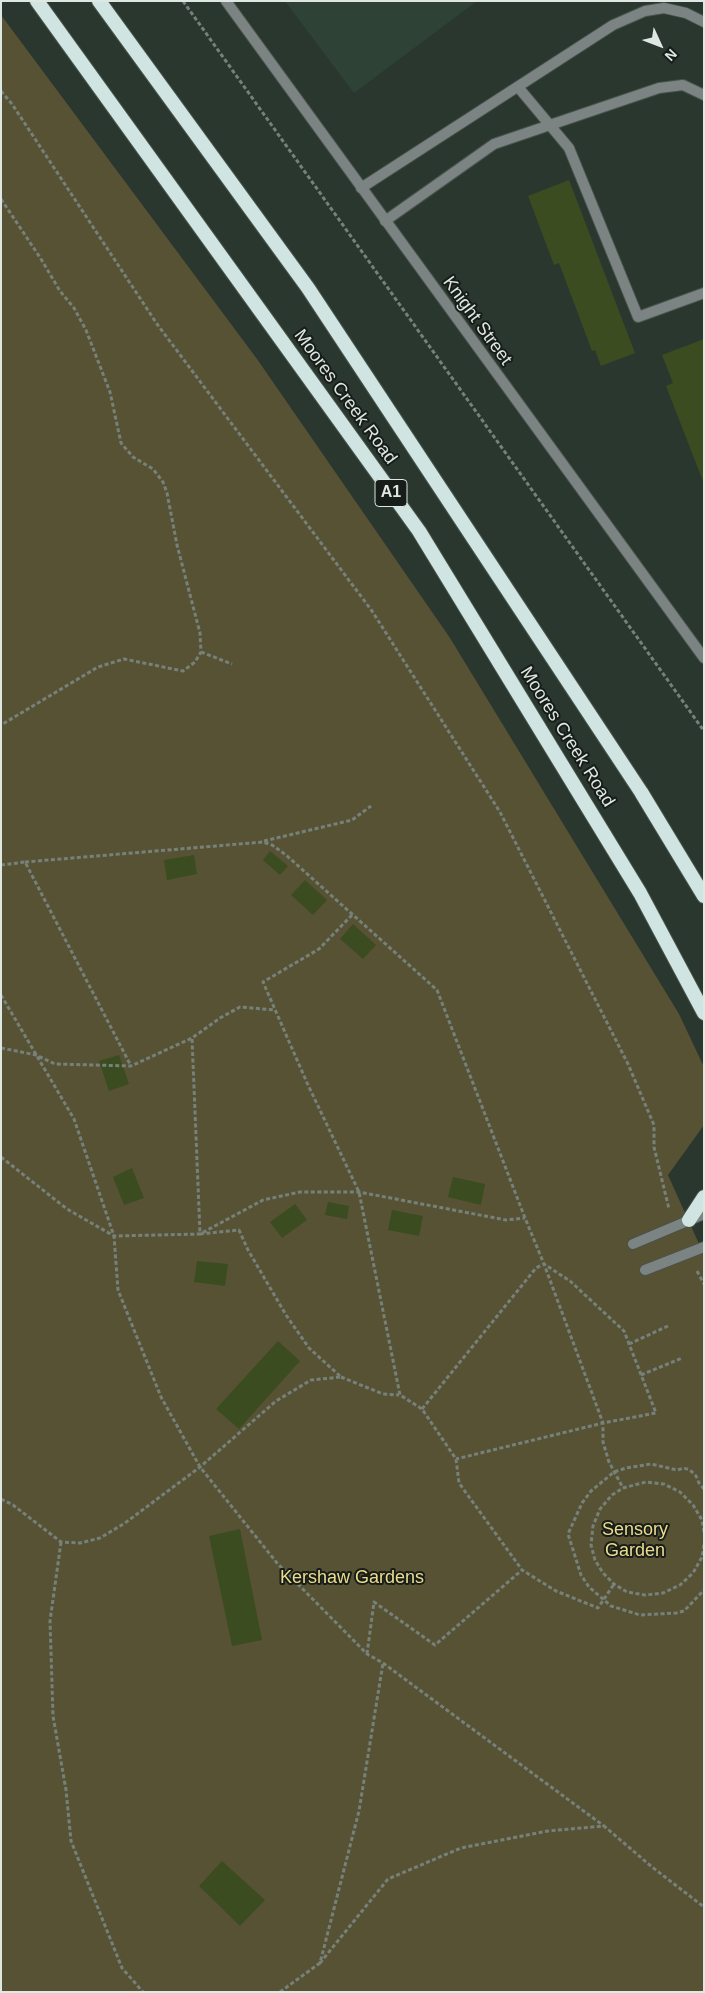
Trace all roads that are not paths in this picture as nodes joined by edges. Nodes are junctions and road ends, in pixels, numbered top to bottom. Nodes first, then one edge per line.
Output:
1 (37, 1) edge
2 (99, 1) edge
3 (226, 1) edge
4 (704, 22) edge
5 (518, 87) junction
6 (704, 95) edge
7 (550, 125) junction
8 (361, 188) junction
9 (385, 221) junction
10 (704, 293) edge
11 (704, 658) edge
12 (704, 896) edge
13 (704, 1012) edge
14 (704, 1197) edge
15 (704, 1214) edge
16 (689, 1220) junction
17 (633, 1244) dead end
18 (704, 1247) edge
19 (645, 1270) dead end

1 - 13 highway, Moores Creek Road / A1
2 - 12 highway, Moores Creek Road / A1
3 - 8 street, Knight Street
4 - 5 street
5 - 7 street
5 - 8 street
6 - 7 street
7 - 9 street
7 - 10 street
8 - 9 street, Knight Street
9 - 11 street, Knight Street
14 - 16 highway
15 - 16 street
16 - 17 street
18 - 19 street

